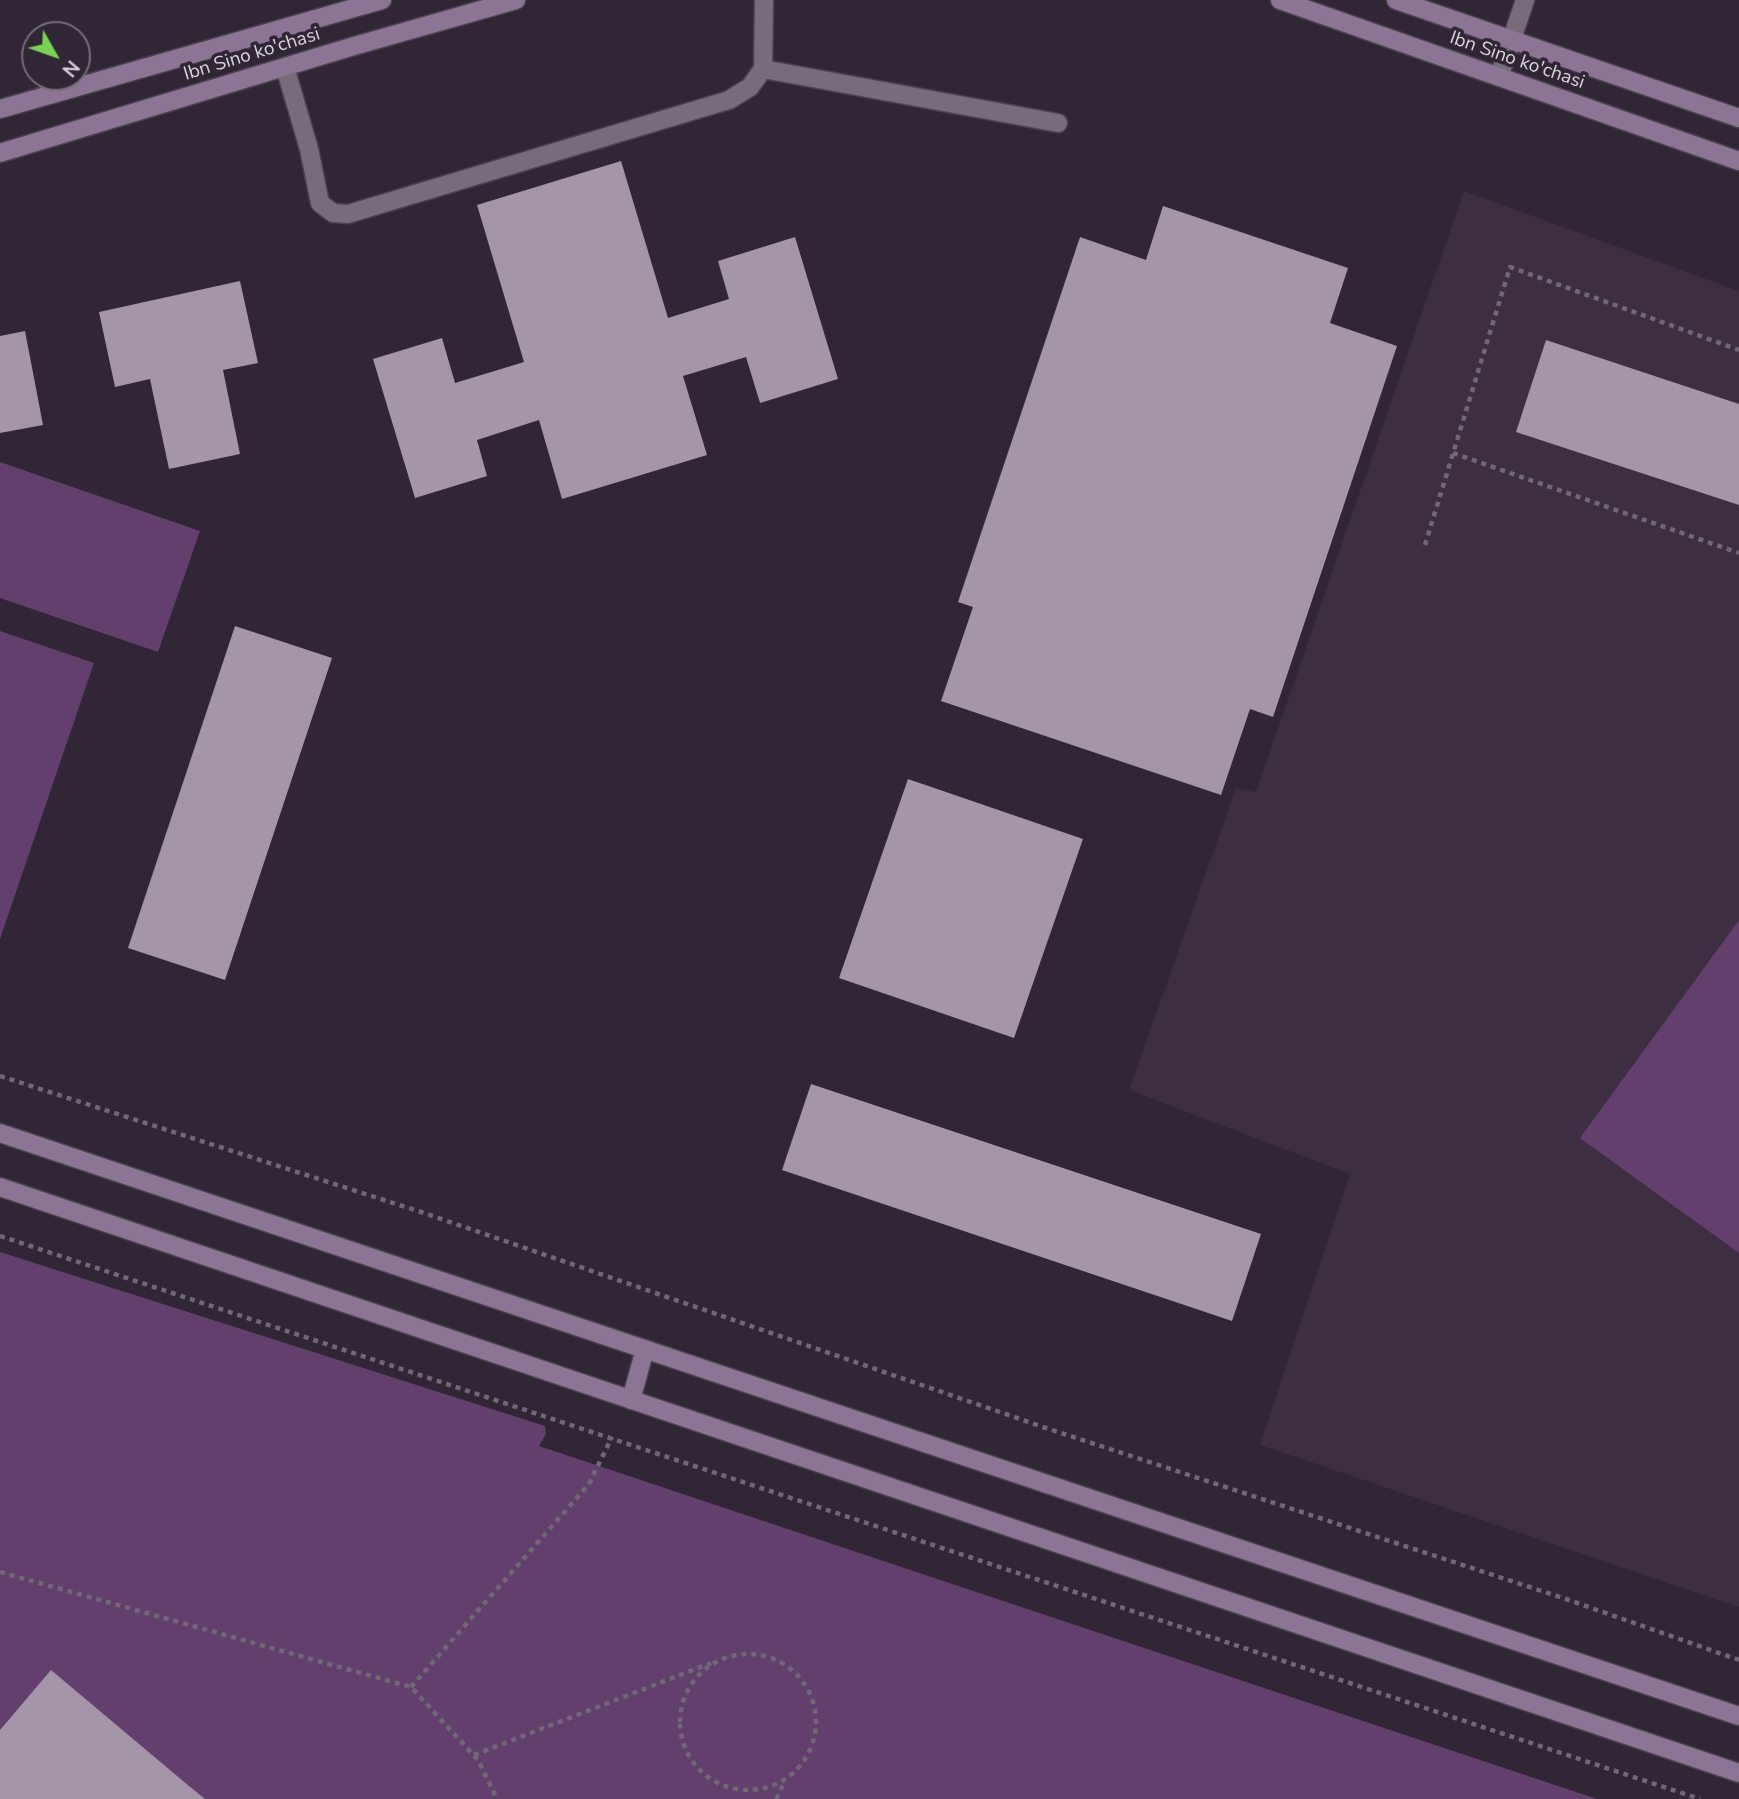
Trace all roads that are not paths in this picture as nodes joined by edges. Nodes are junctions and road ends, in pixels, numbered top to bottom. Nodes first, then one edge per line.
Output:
1 (382, 0) edge
2 (516, 0) edge
3 (764, 0) edge
4 (1280, 0) edge
5 (1396, 0) edge
6 (1525, 0) edge
7 (1511, 39) junction
8 (285, 67) junction
9 (763, 69) junction
10 (1499, 77) junction
11 (0, 109) edge
12 (1739, 118) edge
13 (1058, 123) dead end
14 (0, 153) edge
15 (1739, 160) edge
16 (0, 1133) edge
17 (0, 1187) edge
18 (645, 1349) junction
19 (631, 1399) junction
20 (1739, 1716) edge
21 (1739, 1773) edge

1 - 11 street
2 - 8 street, Ibn Sino ko'chasi
3 - 9 street
4 - 10 street, Ibn Sino ko'chasi
5 - 7 street
6 - 7 street
7 - 10 street
7 - 12 street
8 - 9 street
8 - 14 street, Ibn Sino ko'chasi
9 - 13 street
10 - 15 street, Ibn Sino ko'chasi
16 - 18 street
17 - 19 street
18 - 19 street
18 - 20 street
19 - 21 street

